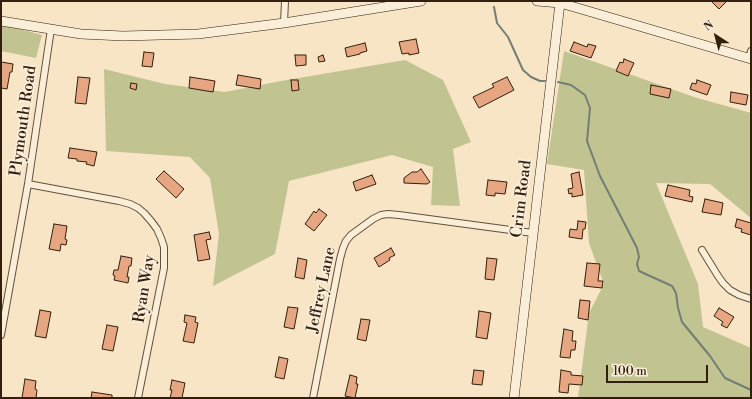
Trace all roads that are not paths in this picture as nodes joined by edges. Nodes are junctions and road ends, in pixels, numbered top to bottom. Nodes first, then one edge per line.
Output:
1 (285, 1) edge
2 (421, 1) edge
3 (537, 1) edge
4 (560, 3) junction
5 (1, 21) edge
6 (284, 23) junction
7 (51, 29) junction
8 (750, 56) edge
9 (28, 184) junction
10 (533, 233) junction
11 (702, 250) dead end
12 (751, 299) edge
13 (1, 334) edge
14 (138, 398) edge
15 (313, 398) edge
16 (514, 398) edge

1 - 6 street
2 - 6 street
3 - 4 street
4 - 8 street
4 - 10 street, Crim Road
5 - 7 street
6 - 7 street
7 - 9 street, Plymouth Road
9 - 13 street, Plymouth Road
9 - 14 street, Ryan Way
10 - 15 street, Jeffrey Lane
10 - 16 street, Crim Road
11 - 12 street

